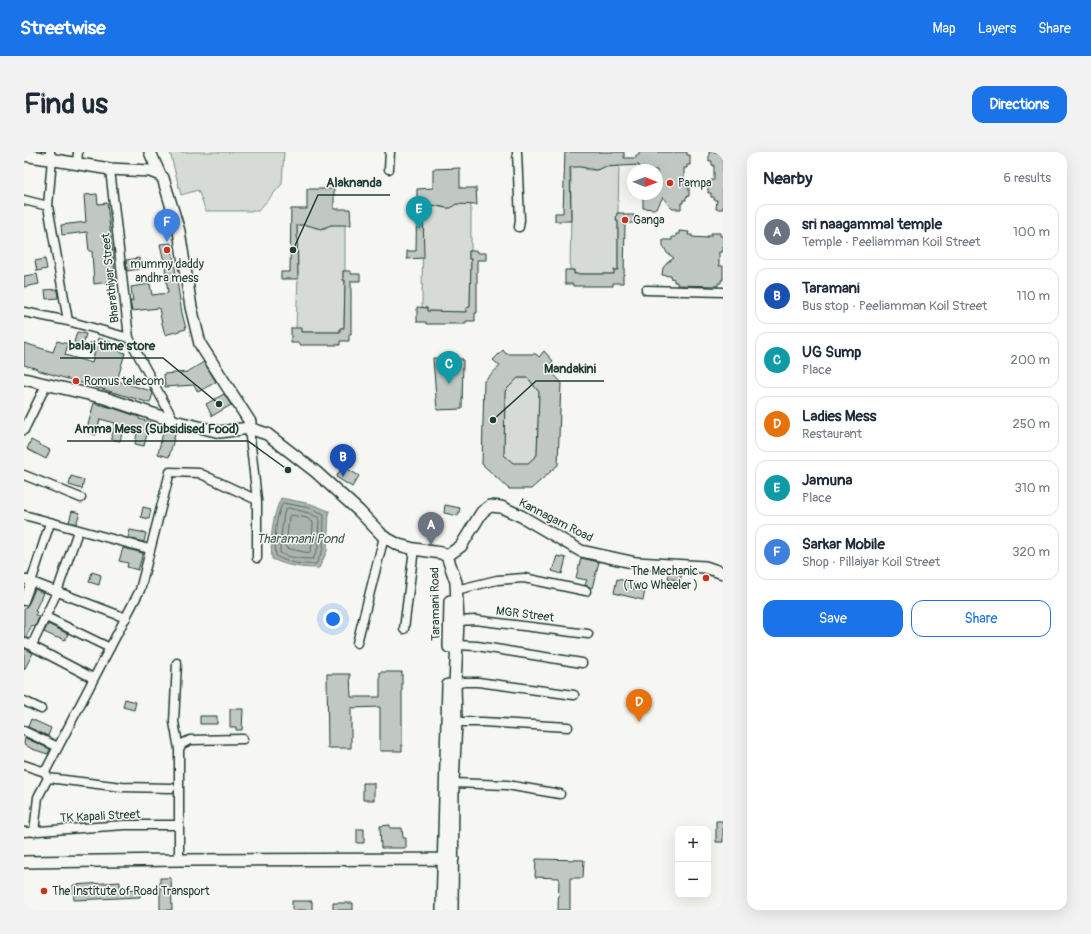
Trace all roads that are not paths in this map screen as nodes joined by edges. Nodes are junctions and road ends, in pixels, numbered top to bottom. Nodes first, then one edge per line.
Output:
1 (78, 152) edge
2 (150, 152) edge
3 (390, 152) edge
4 (516, 152) edge
5 (24, 155) edge
6 (51, 156) edge
7 (77, 164) junction
8 (110, 169) junction
9 (389, 169) dead end
10 (160, 175) junction
11 (24, 200) edge
12 (48, 206) junction
13 (519, 226) dead end
14 (646, 290) dead end
15 (723, 292) edge
16 (24, 312) edge
17 (68, 321) junction
18 (128, 338) junction
19 (24, 379) edge
20 (46, 386) junction
21 (174, 421) junction
22 (24, 427) edge
23 (249, 428) junction
24 (24, 475) edge
25 (81, 498) dead end
26 (257, 500) junction
27 (24, 515) edge
28 (50, 523) junction
29 (78, 531) junction
30 (384, 537) junction
31 (150, 549) junction
32 (414, 549) junction
33 (447, 556) junction
34 (257, 558) dead end
35 (723, 573) edge
36 (28, 580) edge
37 (456, 590) junction
38 (586, 591) dead end
39 (57, 592) junction
40 (24, 601) edge
41 (46, 617) junction
42 (126, 618) junction
43 (458, 621) junction
44 (404, 629) dead end
45 (588, 634) dead end
46 (357, 643) dead end
47 (28, 644) edge
48 (456, 645) junction
49 (110, 648) junction
50 (177, 663) dead end
51 (582, 663) dead end
52 (93, 678) junction
53 (455, 684) junction
54 (574, 695) dead end
55 (24, 701) edge
56 (41, 709) dead end
57 (456, 722) junction
58 (568, 727) dead end
59 (24, 731) edge
60 (244, 740) dead end
61 (58, 747) junction
62 (179, 749) junction
63 (24, 765) edge
64 (47, 775) junction
65 (453, 783) junction
66 (171, 788) dead end
67 (560, 794) dead end
68 (178, 825) junction
69 (24, 832) edge
70 (34, 832) junction
71 (448, 859) junction
72 (179, 860) junction
73 (24, 862) edge
74 (442, 910) edge
75 (452, 910) edge

1 - 7 street
2 - 10 street
3 - 9 street
4 - 13 street
5 - 6 street
6 - 7 street
6 - 12 street
7 - 8 street
8 - 10 street
8 - 18 street, Bharathiyar Street
10 - 23 street
11 - 12 street
12 - 17 street
14 - 15 street
16 - 17 street
17 - 18 street
18 - 21 street, Bharathiyar Street
19 - 20 street
20 - 21 street
20 - 22 street
21 - 23 street
23 - 26 street
23 - 30 street
24 - 25 street
26 - 31 street
26 - 34 street
27 - 28 street
28 - 29 street
28 - 36 street
29 - 31 street
29 - 39 street
30 - 32 street
30 - 46 street
31 - 42 street
32 - 33 street
32 - 44 street
33 - 35 street, Kannagam Road
33 - 37 street, Taramani Road
33 - 71 street, Taramani Road
36 - 39 street
36 - 40 street
37 - 38 street
37 - 43 street, Taramani Road
39 - 41 street
39 - 42 street
41 - 47 street
41 - 49 street
42 - 49 street
43 - 45 street, MGR Street
43 - 48 street, Taramani Road
47 - 52 street
48 - 51 street
48 - 53 street, Taramani Road
49 - 52 street
50 - 62 street
52 - 61 street
53 - 54 street
53 - 57 street, Taramani Road
55 - 56 street
57 - 58 street
57 - 65 street, Taramani Road
59 - 61 street
60 - 62 street
61 - 64 street
62 - 68 street
63 - 64 street
64 - 66 street
64 - 70 street
65 - 67 street
65 - 71 street, Taramani Road
68 - 70 street, TK Kapali Street
68 - 72 street
69 - 70 street, TK Kapali Street
71 - 72 street
71 - 74 street, Taramani Road
71 - 75 street, Taramani Road
72 - 73 street

